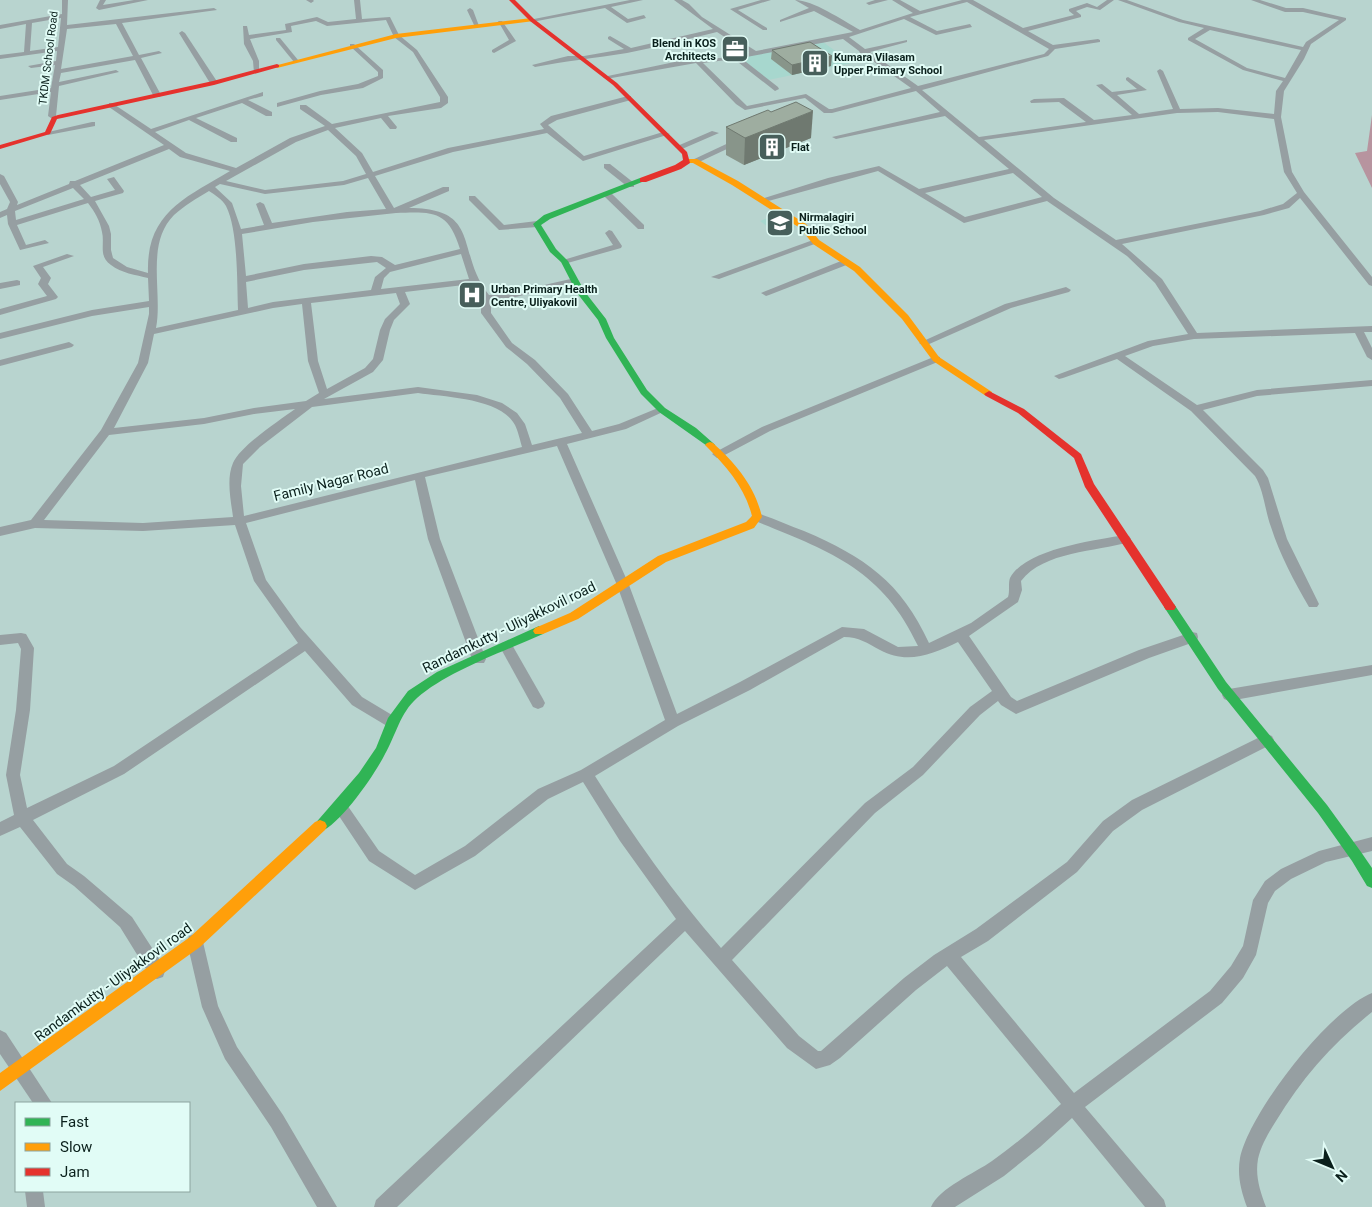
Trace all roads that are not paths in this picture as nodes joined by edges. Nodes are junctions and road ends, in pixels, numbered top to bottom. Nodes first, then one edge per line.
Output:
1 (76, 0) edge
2 (103, 0) edge
3 (145, 0) edge
4 (357, 0) edge
5 (512, 0) edge
6 (640, 0) edge
7 (677, 0) edge
8 (768, 0) edge
9 (798, 0) edge
10 (885, 0) edge
11 (895, 0) edge
12 (967, 0) edge
13 (1111, 0) edge
14 (1121, 0) edge
15 (1254, 0) edge
16 (1275, 0) edge
17 (65, 1) edge
18 (869, 3) dead end
19 (1266, 4) junction
20 (607, 7) junction
21 (816, 8) junction
22 (214, 10) dead end
23 (470, 10) dead end
24 (920, 14) junction
25 (65, 15) junction
26 (644, 17) dead end
27 (904, 17) junction
28 (532, 20) junction
29 (29, 21) junction
30 (118, 21) junction
31 (359, 21) junction
32 (782, 21) dead end
33 (500, 22) junction
34 (477, 25) junction
35 (970, 26) dead end
36 (0, 27) edge
37 (245, 27) dead end
38 (1210, 27) junction
39 (62, 28) junction
40 (765, 29) dead end
41 (718, 30) junction
42 (1024, 30) junction
43 (860, 32) junction
44 (182, 33) dead end
45 (396, 36) junction
46 (844, 37) junction
47 (247, 38) junction
48 (610, 38) dead end
49 (278, 39) dead end
50 (905, 41) dead end
51 (1098, 41) dead end
52 (352, 46) junction
53 (1052, 47) junction
54 (60, 48) junction
55 (1304, 49) junction
56 (630, 50) junction
57 (494, 51) dead end
58 (862, 52) junction
59 (27, 53) junction
60 (159, 53) dead end
61 (754, 53) junction
62 (10, 56) junction
63 (0, 57) edge
64 (136, 57) junction
65 (735, 57) junction
66 (584, 58) junction
67 (296, 61) junction
68 (697, 61) junction
69 (58, 63) junction
70 (535, 65) dead end
71 (9, 66) dead end
72 (31, 66) dead end
73 (1160, 70) dead end
74 (57, 72) junction
75 (116, 72) dead end
76 (256, 72) junction
77 (606, 77) junction
78 (1128, 79) dead end
79 (1286, 80) junction
80 (214, 83) junction
81 (1100, 84) dead end
82 (54, 87) junction
83 (916, 88) junction
84 (775, 89) dead end
85 (260, 94) dead end
86 (1111, 94) junction
87 (157, 95) junction
88 (0, 98) edge
89 (628, 98) junction
90 (1146, 98) dead end
91 (242, 100) junction
92 (1034, 101) dead end
93 (1120, 101) junction
94 (112, 105) junction
95 (280, 105) dead end
96 (302, 106) dead end
97 (1177, 111) junction
98 (946, 113) junction
99 (269, 114) dead end
100 (383, 115) junction
101 (1137, 116) junction
102 (1277, 117) junction
103 (54, 118) junction
104 (190, 118) junction
105 (1091, 122) junction
106 (92, 124) dead end
107 (330, 127) junction
108 (393, 127) dead end
109 (549, 130) junction
110 (48, 132) junction
111 (148, 132) junction
112 (715, 132) dead end
113 (666, 134) junction
114 (750, 137) edge
115 (836, 137) dead end
116 (978, 139) junction
117 (234, 140) dead end
118 (170, 146) junction
119 (0, 147) edge
120 (679, 147) junction
121 (690, 161) junction
122 (606, 166) dead end
123 (1014, 170) junction
124 (237, 171) junction
125 (0, 176) edge
126 (371, 177) junction
127 (111, 179) dead end
128 (220, 182) junction
129 (74, 183) junction
130 (631, 184) junction
131 (3, 188) edge
132 (210, 188) junction
133 (446, 189) dead end
134 (917, 192) junction
135 (1301, 193) junction
136 (607, 194) junction
137 (472, 198) dead end
138 (1048, 198) junction
139 (91, 201) junction
140 (764, 201) junction
141 (260, 204) dead end
142 (11, 210) junction
143 (392, 212) junction
144 (0, 215) edge
145 (12, 224) junction
146 (537, 224) junction
147 (268, 226) junction
148 (641, 227) dead end
149 (609, 233) dead end
150 (236, 234) junction
151 (816, 242) junction
152 (1115, 242) junction
153 (45, 243) dead end
154 (464, 251) junction
155 (70, 256) dead end
156 (564, 261) junction
157 (846, 262) junction
158 (393, 268) junction
159 (153, 277) junction
160 (716, 277) dead end
161 (242, 280) junction
162 (572, 280) junction
163 (474, 281) junction
164 (17, 283) dead end
165 (1372, 283) edge
166 (0, 286) edge
167 (1066, 290) dead end
168 (400, 292) junction
169 (766, 293) dead end
170 (375, 294) junction
171 (486, 298) junction
172 (306, 302) junction
173 (154, 303) junction
174 (243, 311) junction
175 (0, 312) edge
176 (1372, 329) edge
177 (1358, 330) junction
178 (149, 332) junction
179 (0, 336) edge
180 (1194, 336) junction
181 (924, 343) junction
182 (69, 345) dead end
183 (1118, 355) junction
184 (1372, 357) edge
185 (936, 359) junction
186 (0, 363) edge
187 (1059, 376) dead end
188 (1372, 384) edge
189 (324, 394) junction
190 (307, 405) junction
191 (1195, 409) junction
192 (662, 410) junction
193 (106, 432) junction
194 (589, 435) junction
195 (562, 442) junction
196 (528, 450) junction
197 (718, 454) junction
198 (419, 475) junction
199 (757, 517) junction
200 (239, 521) junction
201 (35, 524) junction
202 (0, 532) edge
203 (1125, 539) junction
204 (623, 585) junction
205 (1313, 604) dead end
206 (960, 634) junction
207 (1192, 637) junction
208 (0, 640) edge
209 (306, 644) junction
210 (506, 647) junction
211 (926, 650) junction
212 (479, 659) junction
213 (1372, 670) edge
214 (1000, 692) junction
215 (1229, 695) junction
216 (538, 703) dead end
217 (392, 722) junction
218 (673, 722) junction
219 (1268, 740) junction
220 (586, 774) junction
221 (340, 807) junction
222 (22, 818) junction
223 (0, 829) edge
224 (1372, 844) edge
225 (1353, 848) junction
226 (1372, 881) edge
227 (686, 920) junction
228 (195, 942) junction
229 (949, 956) junction
230 (721, 959) junction
231 (157, 972) junction
232 (1372, 1001) edge
233 (0, 1039) edge
234 (20, 1068) junction
235 (0, 1083) edge
236 (42, 1102) edge
237 (1073, 1105) junction
238 (34, 1192) edge
239 (36, 1207) edge
240 (328, 1207) edge
241 (383, 1207) edge
242 (940, 1207) edge
243 (1157, 1207) edge
244 (1257, 1207) edge

1 - 17 street
2 - 3 street
4 - 31 street
5 - 28 street
6 - 20 street
7 - 41 street
8 - 40 street
9 - 21 street
10 - 18 street
11 - 24 street
12 - 24 street
12 - 42 street
13 - 42 street
14 - 38 street
15 - 19 street
16 - 19 street
17 - 25 street, TKDM School Road
19 - 55 street
20 - 26 street
20 - 28 street
21 - 32 street
21 - 43 street
22 - 30 street
23 - 34 street
24 - 27 street
25 - 29 street
25 - 39 street, TKDM School Road
27 - 35 street
27 - 43 street
28 - 33 street
28 - 66 street
29 - 36 street
29 - 59 street
30 - 39 street
30 - 64 street
31 - 45 street
31 - 47 street
33 - 34 street
33 - 57 street
34 - 45 street
37 - 47 street
38 - 55 street
38 - 79 street
39 - 54 street, TKDM School Road
41 - 56 street
41 - 61 street
42 - 53 street
43 - 46 street
44 - 80 street
45 - 52 street
45 - 100 street
46 - 58 street
46 - 61 street
47 - 76 street
48 - 56 street
49 - 67 street
50 - 58 street
51 - 53 street
52 - 67 street
52 - 95 street
53 - 83 street
54 - 59 street
54 - 69 street, TKDM School Road
55 - 79 street
56 - 66 street
58 - 83 street
59 - 62 street
60 - 64 street
61 - 65 street
62 - 63 street
62 - 71 street
64 - 74 street
64 - 87 street
65 - 68 street
65 - 84 street
66 - 70 street
66 - 77 street
67 - 76 street
68 - 77 street
68 - 83 street
69 - 72 street
69 - 74 street, TKDM School Road
73 - 97 street
74 - 82 street, TKDM School Road
75 - 82 street
76 - 80 street
77 - 89 street
78 - 86 street
79 - 102 street
80 - 87 street
81 - 86 street
82 - 88 street
82 - 103 street, TKDM School Road
83 - 98 street
85 - 91 street
86 - 93 street
87 - 94 street
89 - 109 street
89 - 113 street
90 - 93 street
91 - 99 street
91 - 104 street
92 - 105 street
93 - 101 street
94 - 103 street
94 - 111 street
96 - 107 street
97 - 101 street
97 - 102 street
98 - 115 street
98 - 116 street
100 - 107 street
100 - 108 street
101 - 105 street
102 - 135 street
103 - 110 street
104 - 111 street
104 - 117 street
105 - 116 street
106 - 110 street
107 - 124 street
107 - 126 street
109 - 113 street
109 - 126 street
110 - 119 street
111 - 118 street
112 - 120 street
113 - 120 street
114 - 121 street
116 - 123 street
118 - 124 street
118 - 129 street
120 - 121 street
121 - 130 street
121 - 140 street
122 - 130 street
123 - 134 street
123 - 138 street
124 - 128 street
125 - 131 street
126 - 128 street
126 - 143 street
127 - 139 street
128 - 132 street
129 - 139 street
129 - 142 street
130 - 136 street
131 - 142 street
132 - 150 street
132 - 159 street
133 - 143 street
134 - 138 street
134 - 140 street
135 - 152 street
135 - 165 street
136 - 146 street
136 - 148 street
137 - 146 street
138 - 152 street
139 - 145 street
139 - 159 street
140 - 151 street
141 - 147 street
142 - 144 street
142 - 145 street
143 - 147 street
143 - 154 street
145 - 153 street
146 - 156 street
147 - 150 street
149 - 156 street
150 - 161 street
151 - 157 street
151 - 160 street
152 - 180 street
154 - 158 street
154 - 163 street
155 - 175 street
156 - 162 street
157 - 169 street
157 - 181 street
158 - 161 street
158 - 170 street
159 - 173 street
161 - 174 street
162 - 171 street
162 - 192 street
163 - 168 street
163 - 171 street
164 - 166 street
167 - 181 street
168 - 170 street
168 - 189 street
170 - 172 street
171 - 194 street
172 - 174 street
172 - 189 street
173 - 178 street
173 - 179 street
174 - 178 street
176 - 177 street
177 - 180 street
177 - 184 street
178 - 193 street
180 - 183 street
181 - 185 street
182 - 186 street
183 - 187 street
183 - 191 street
185 - 197 street
185 - 203 street
188 - 191 street
189 - 190 street
190 - 193 street
190 - 196 street
190 - 200 street
191 - 205 street
192 - 194 street, Family Nagar Road
192 - 197 street
193 - 201 street
194 - 195 street, Family Nagar Road
195 - 196 street, Family Nagar Road
195 - 204 street
196 - 198 street, Family Nagar Road
197 - 199 street
198 - 200 street, Family Nagar Road
198 - 212 street
199 - 204 street, Randamkutty - Uliyakkovil road
199 - 211 street
200 - 201 street, Family Nagar Road
200 - 209 street
201 - 202 street, Family Nagar Road
203 - 206 street
203 - 207 street
204 - 210 street, Randamkutty - Uliyakkovil road
204 - 218 street
206 - 211 street
206 - 214 street
207 - 214 street
207 - 215 street
208 - 222 street
209 - 217 street
209 - 222 street
210 - 212 street, Randamkutty - Uliyakkovil road
210 - 216 street
211 - 218 street
212 - 217 street, Randamkutty - Uliyakkovil road
213 - 215 street
214 - 230 street
215 - 219 street
217 - 221 street, Randamkutty - Uliyakkovil road
218 - 220 street
219 - 225 street
219 - 229 street
220 - 221 street
220 - 227 street
221 - 228 street, Randamkutty - Uliyakkovil road
222 - 223 street
222 - 231 street
224 - 225 street
225 - 226 street
225 - 237 street
227 - 230 street
227 - 241 street
228 - 231 street, Randamkutty - Uliyakkovil road
228 - 240 street
229 - 230 street
229 - 237 street
231 - 234 street, Randamkutty - Uliyakkovil road
232 - 244 street
233 - 234 street
234 - 235 street, Randamkutty - Uliyakkovil road
234 - 236 street
237 - 242 street
237 - 243 street
238 - 239 street

